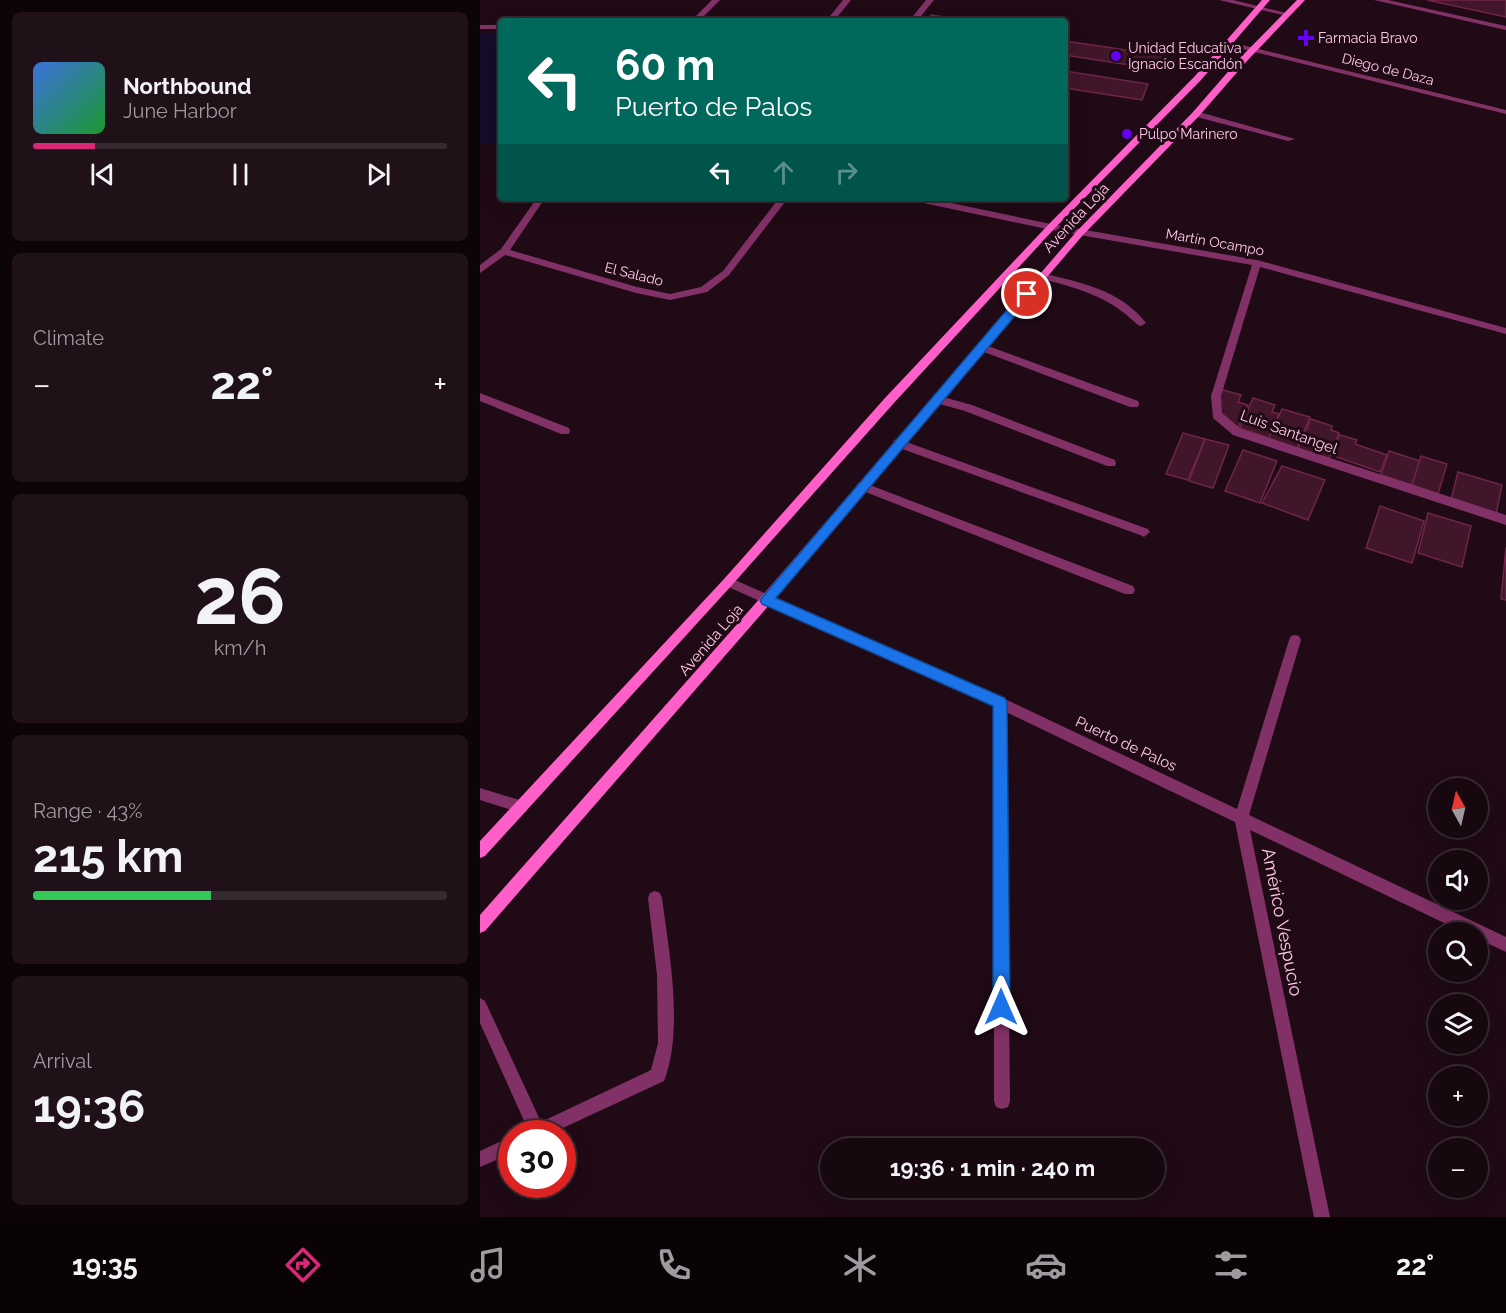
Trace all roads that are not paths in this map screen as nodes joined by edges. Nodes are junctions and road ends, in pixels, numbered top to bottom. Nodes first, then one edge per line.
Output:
1 (716, 0) edge
2 (847, 0) edge
3 (930, 0) edge
4 (1223, 0) edge
5 (1301, 0) edge
6 (1378, 0) edge
7 (1262, 4) edge
8 (1287, 14) junction
9 (698, 18) edge
10 (832, 18) edge
11 (915, 18) edge
12 (480, 27) edge
13 (498, 27) edge
14 (1506, 28) edge
15 (1229, 43) junction
16 (1254, 49) junction
17 (1506, 112) edge
18 (1196, 114) junction
19 (1291, 140) dead end
20 (540, 201) edge
21 (782, 201) edge
22 (928, 201) edge
23 (1051, 227) junction
24 (1080, 233) junction
25 (504, 251) junction
26 (1257, 263) junction
27 (480, 270) edge
28 (1042, 276) junction
29 (1141, 323) dead end
30 (1506, 331) edge
31 (980, 347) junction
32 (480, 397) edge
33 (936, 399) junction
34 (1134, 405) dead end
35 (565, 431) dead end
36 (898, 443) junction
37 (1111, 463) dead end
38 (862, 486) junction
39 (1506, 520) edge
40 (1144, 532) dead end
41 (728, 582) junction
42 (1129, 590) dead end
43 (766, 600) junction
44 (1296, 640) dead end
45 (1000, 703) junction
46 (480, 794) edge
47 (521, 807) junction
48 (1241, 818) junction
49 (480, 851) edge
50 (655, 898) dead end
51 (480, 926) edge
52 (1506, 945) edge
53 (480, 1006) edge
54 (1002, 1101) dead end
55 (529, 1120) edge
56 (563, 1120) edge
57 (498, 1151) edge
58 (480, 1159) edge
59 (1322, 1217) edge

1 - 9 street
2 - 10 street
3 - 11 street
4 - 7 street
5 - 8 main road, Avenida Loja
6 - 14 street
7 - 8 street
7 - 15 main road, Avenida Loja
8 - 16 main road, Avenida Loja
12 - 13 street
15 - 16 street, Diego de Daza
15 - 23 main road, Avenida Loja
16 - 17 street, Diego de Daza
16 - 18 main road, Avenida Loja
18 - 19 street
18 - 24 main road, Avenida Loja
20 - 25 street
21 - 25 street, El Salado
22 - 23 street, Martín Ocampo
23 - 24 street, Martín Ocampo
23 - 41 main road, Avenida Loja
24 - 26 street, Martín Ocampo
24 - 28 main road, Avenida Loja
25 - 27 street
26 - 30 street, Martín Ocampo
26 - 39 street, Luis Santangel
28 - 29 street
28 - 31 main road, Avenida Loja
31 - 33 main road, Avenida Loja
31 - 34 street
32 - 35 street
33 - 36 main road, Avenida Loja
33 - 37 street
36 - 38 main road, Avenida Loja
36 - 40 street
38 - 42 street
38 - 43 main road, Avenida Loja
41 - 43 street, Puerto de Palos
41 - 47 main road, Avenida Loja
43 - 45 street, Puerto de Palos
43 - 51 main road, Avenida Loja
44 - 48 street, Américo Vespucio
45 - 48 street, Puerto de Palos
45 - 54 street
46 - 47 street
47 - 49 main road, Avenida Loja
48 - 52 street, Puerto de Palos
48 - 59 street, Américo Vespucio
50 - 56 street
53 - 55 street
57 - 58 street

